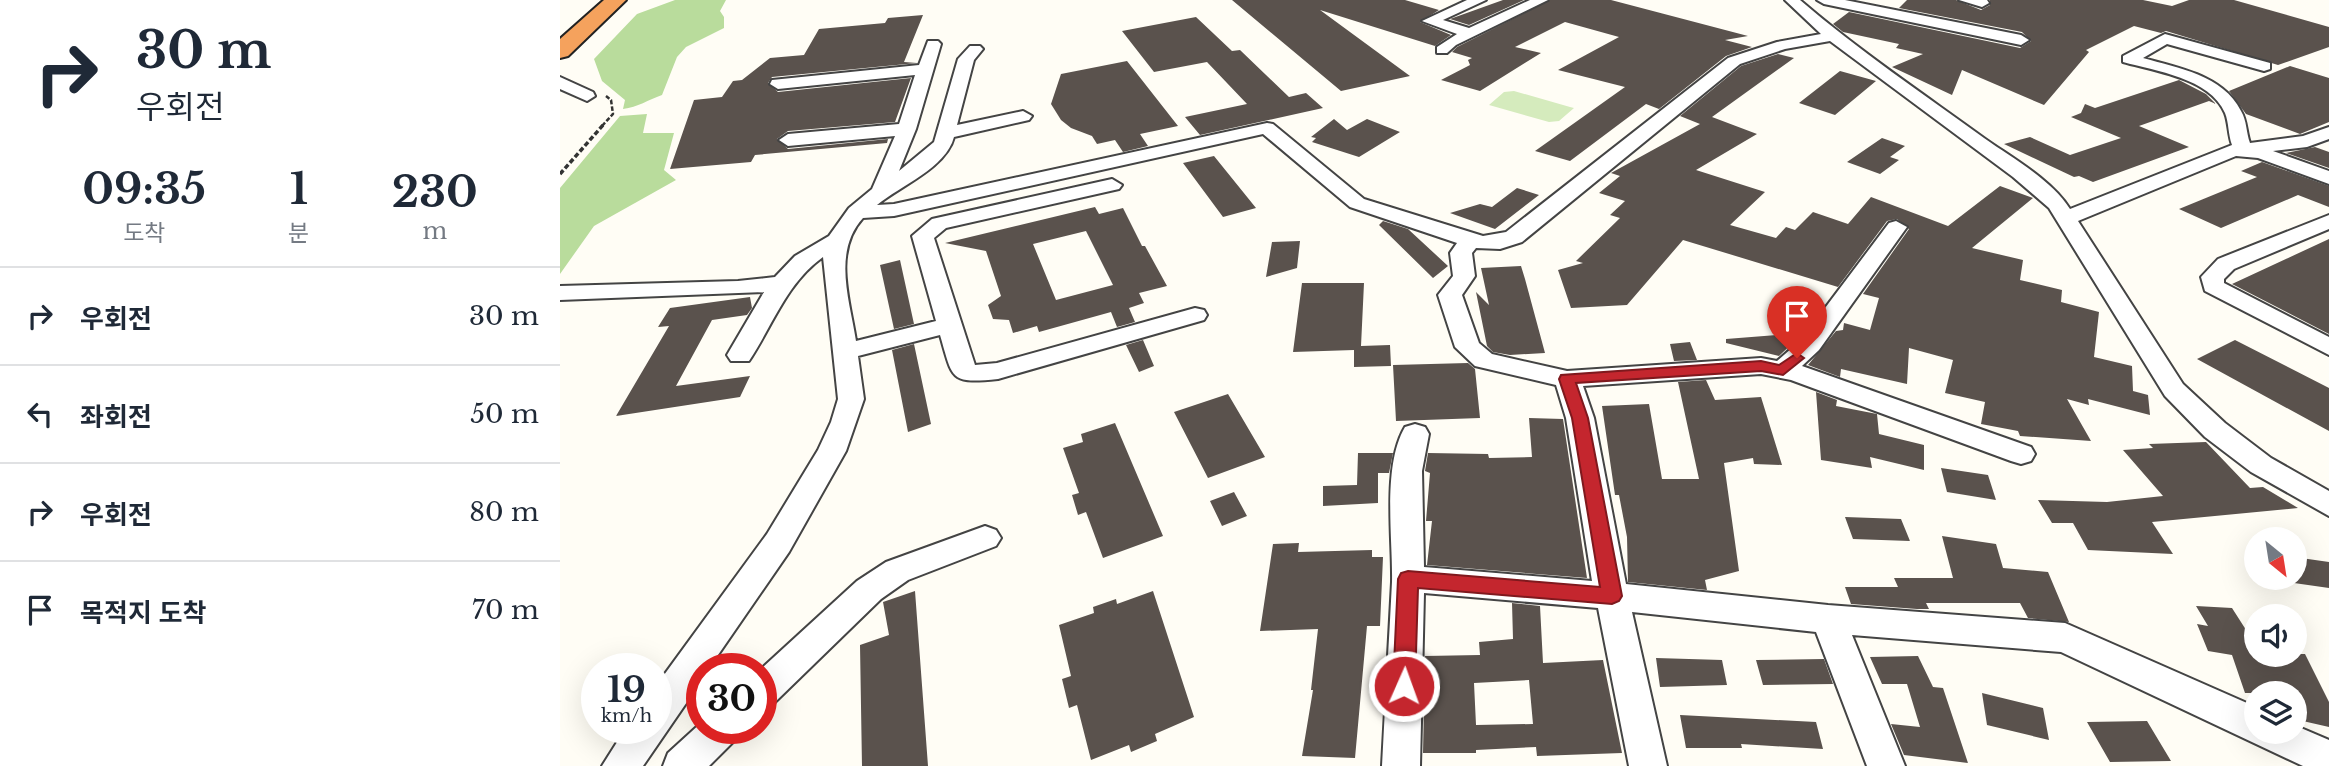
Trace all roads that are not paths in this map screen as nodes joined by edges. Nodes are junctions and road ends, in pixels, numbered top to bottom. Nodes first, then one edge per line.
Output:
1 (598, 0) edge
2 (616, 0) edge
3 (1479, 0) edge
4 (1541, 0) edge
5 (1824, 0) edge
6 (1966, 0) edge
7 (1982, 3) dead end
8 (1797, 5) edge
9 (1470, 33) junction
10 (560, 34) edge
11 (1833, 36) junction
12 (2021, 40) dead end
13 (933, 44) dead end
14 (975, 49) dead end
15 (1442, 50) dead end
16 (560, 51) edge
17 (2241, 60) junction
18 (2264, 66) dead end
19 (925, 69) junction
20 (560, 82) edge
21 (778, 83) dead end
22 (2207, 84) junction
23 (587, 96) dead end
24 (1023, 116) dead end
25 (2329, 132) edge
26 (947, 133) junction
27 (904, 135) junction
28 (788, 140) dead end
29 (2245, 149) junction
30 (2329, 178) edge
31 (1112, 184) dead end
32 (881, 191) junction
33 (856, 212) junction
34 (2066, 218) junction
35 (2329, 221) edge
36 (1896, 227) dead end
37 (1471, 239) junction
38 (836, 241) junction
39 (781, 283) junction
40 (560, 293) edge
41 (1195, 316) dead end
42 (948, 325) junction
43 (2329, 346) edge
44 (845, 352) junction
45 (740, 355) dead end
46 (1783, 370) junction
47 (1567, 379) junction
48 (1415, 434) dead end
49 (2021, 454) dead end
50 (2329, 505) edge
51 (985, 538) dead end
52 (1408, 579) junction
53 (1612, 596) junction
54 (1828, 619) junction
55 (777, 677) edge
56 (672, 693) edge
57 (2244, 720) edge
58 (637, 744) edge
59 (705, 744) edge
60 (2296, 744) edge
61 (2329, 759) edge
62 (621, 766) edge
63 (682, 766) edge
64 (1401, 766) edge
65 (1648, 766) edge
66 (1886, 766) edge

1 - 10 highway
2 - 16 highway
3 - 9 street
4 - 9 street
5 - 8 street
5 - 12 street
6 - 7 street
8 - 11 street
9 - 15 street
11 - 34 street
11 - 37 street
13 - 19 street
14 - 26 street
17 - 18 street
17 - 22 street
17 - 22 street
19 - 21 street
19 - 27 street
20 - 23 street
22 - 29 street
24 - 26 street
25 - 29 street
26 - 32 street
27 - 28 street
27 - 32 street
29 - 30 street
29 - 34 street
31 - 42 street
32 - 33 street
33 - 37 street
33 - 38 street
34 - 50 street
35 - 43 street
36 - 46 street
37 - 47 street
38 - 39 street
38 - 44 street
39 - 40 street
39 - 45 street
41 - 42 street
42 - 44 street
44 - 56 street
46 - 47 street
46 - 49 street
47 - 53 street
48 - 52 street
51 - 55 street
52 - 53 street
52 - 64 street
53 - 54 street
53 - 65 street
54 - 57 street
54 - 66 street
58 - 62 street
59 - 63 street
60 - 61 street

